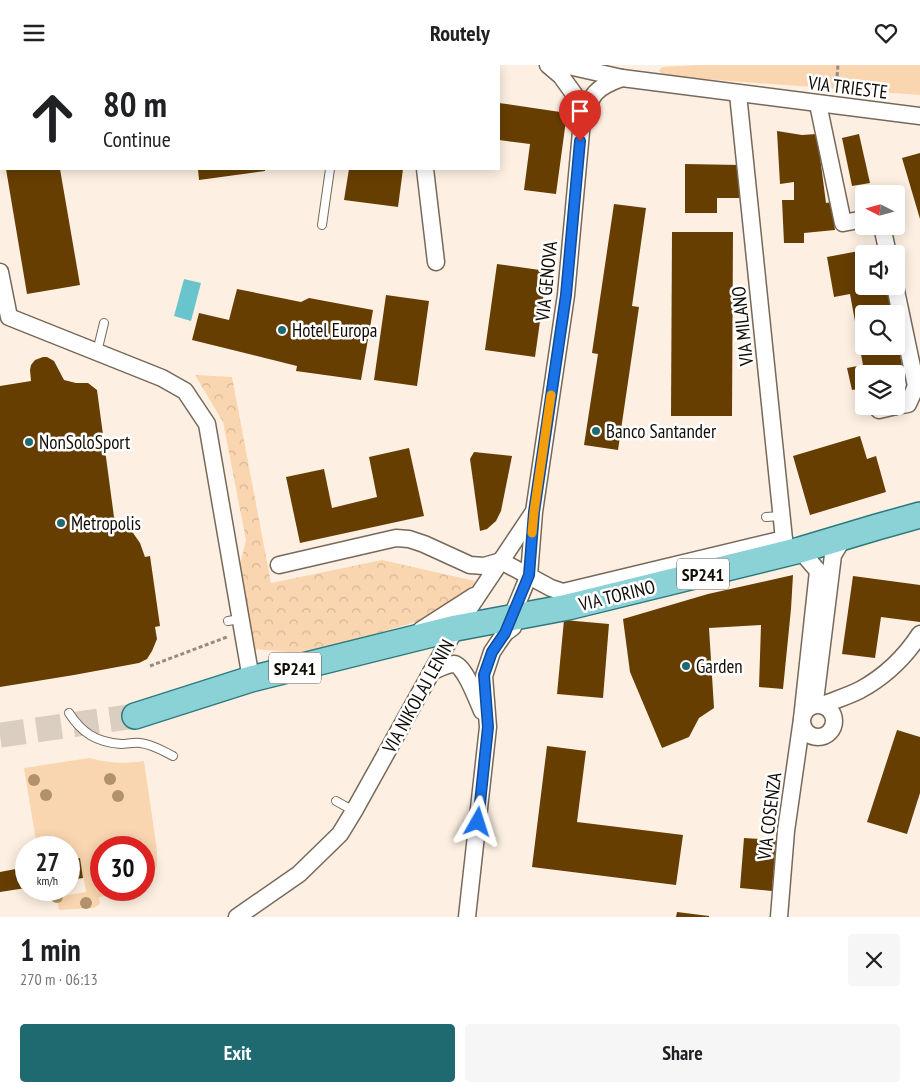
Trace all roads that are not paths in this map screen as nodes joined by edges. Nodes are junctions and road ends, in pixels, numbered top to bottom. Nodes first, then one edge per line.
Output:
1 (548, 65) edge
2 (564, 65) edge
3 (622, 79) junction
4 (738, 94) junction
5 (818, 104) junction
6 (920, 116) edge
7 (582, 121) junction
8 (330, 170) edge
9 (425, 170) edge
10 (855, 221) edge
11 (322, 225) dead end
12 (436, 262) dead end
13 (0, 271) edge
14 (897, 295) edge
15 (104, 323) dead end
16 (97, 352) junction
17 (905, 404) edge
18 (534, 512) junction
19 (920, 515) edge
20 (844, 537) junction
21 (790, 548) junction
22 (501, 561) junction
23 (279, 565) dead end
24 (529, 575) junction
25 (480, 592) junction
26 (515, 622) junction
27 (456, 628) junction
28 (920, 634) edge
29 (402, 642) junction
30 (431, 672) junction
31 (251, 679) junction
32 (819, 704) junction
33 (69, 713) dead end
34 (135, 716) tunnel mouth
35 (802, 719) junction
36 (488, 727) junction
37 (174, 756) dead end
38 (336, 801) dead end
39 (354, 811) junction
40 (237, 917) edge
41 (467, 917) edge
42 (779, 917) edge

1 - 7 street, VIA GENOVA
2 - 3 street, VIA TRIESTE
3 - 4 street, VIA TRIESTE
3 - 7 street
4 - 5 street, VIA TRIESTE
4 - 21 street, VIA MILANO
5 - 6 street, VIA TRIESTE
5 - 10 street
7 - 18 street, VIA GENOVA
8 - 11 lane
9 - 12 street
13 - 16 street
14 - 17 street
15 - 16 lane
16 - 31 street
18 - 22 street, VIA GENOVA
18 - 24 street, VIA GENOVA
19 - 20 main road, VIA TORINO / SP241
20 - 21 main road, VIA TORINO / SP241
20 - 32 street
21 - 24 street
21 - 26 main road, VIA TORINO / SP241
21 - 35 street, VIA COSENZA
22 - 23 street
22 - 24 street
22 - 25 street, VIA GENOVA
24 - 26 street, VIA GENOVA
25 - 27 street, VIA GENOVA
25 - 29 street
26 - 27 main road, VIA TORINO / SP241
26 - 36 street
27 - 29 main road, VIA NIKOLAJ LENIN / SP241
27 - 30 street, VIA NIKOLAJ LENIN
28 - 32 street
29 - 31 main road, VIA NIKOLAJ LENIN / SP241
30 - 36 street
30 - 39 street, VIA NIKOLAJ LENIN
31 - 34 main road, VIA NIKOLAJ LENIN / SP241
32 - 35 street
32 - 35 street
33 - 37 lane
35 - 42 street, VIA COSENZA
36 - 41 street
38 - 39 lane
39 - 40 street, VIA NIKOLAJ LENIN

